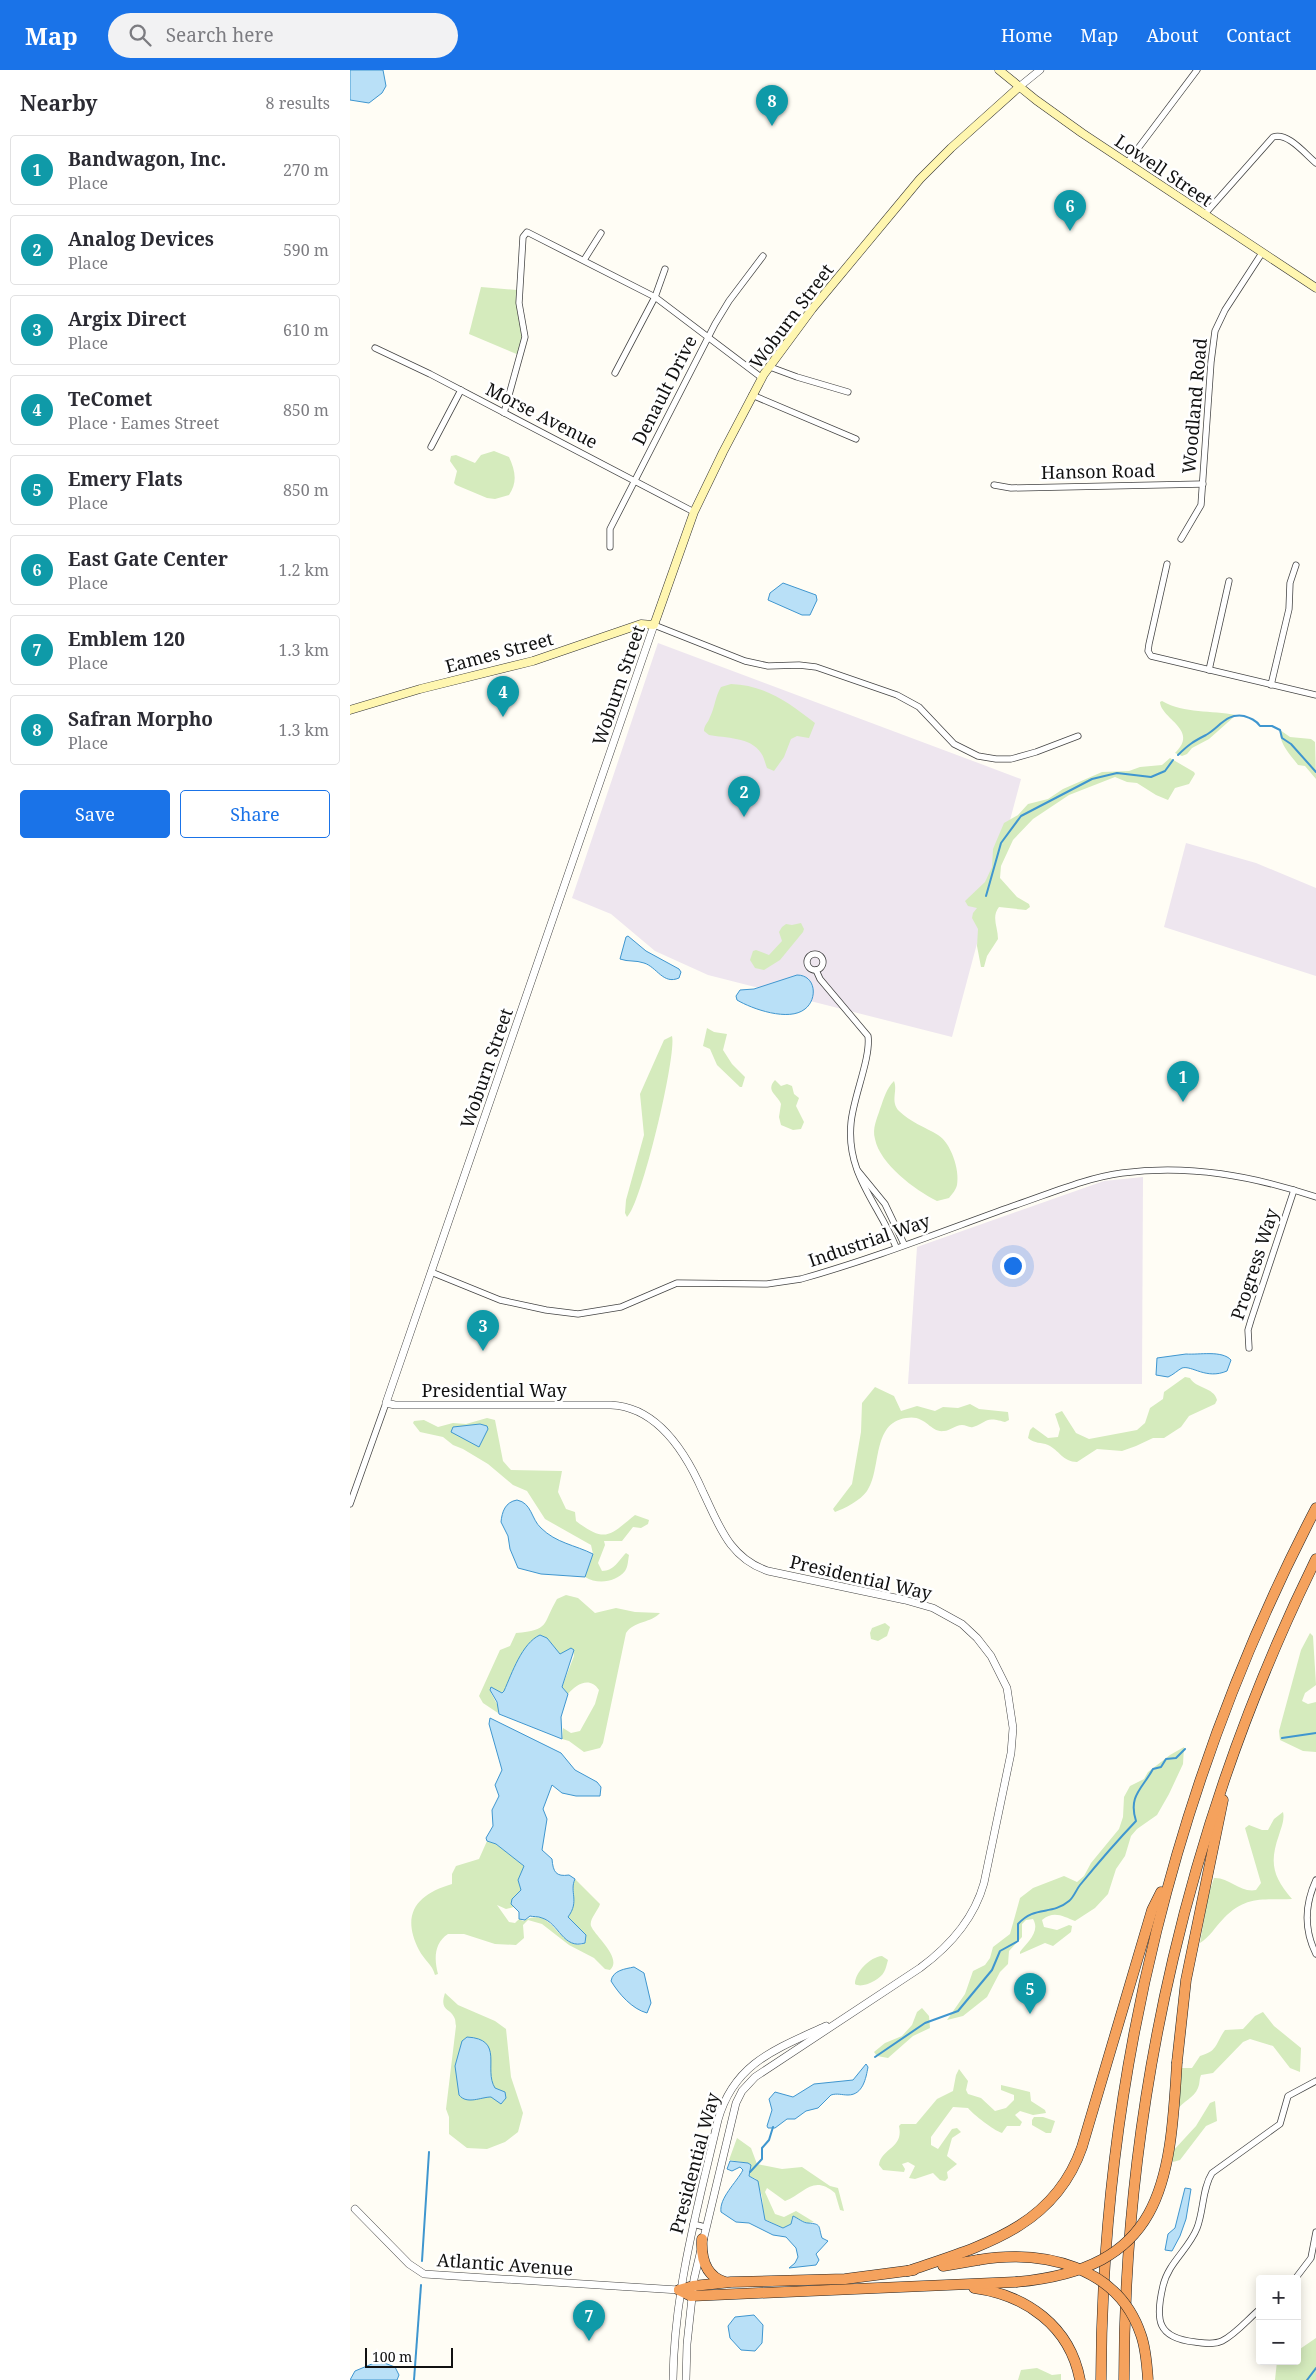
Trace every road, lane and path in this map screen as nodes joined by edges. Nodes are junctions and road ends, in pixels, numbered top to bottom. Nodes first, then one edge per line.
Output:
1 (999, 70) edge
2 (1040, 70) edge
3 (1197, 70) edge
4 (1019, 87) junction
5 (1126, 163) junction
6 (1316, 163) edge
7 (1204, 215) junction
8 (601, 233) dead end
9 (1262, 253) junction
10 (763, 256) dead end
11 (584, 260) junction
12 (665, 269) dead end
13 (1316, 288) edge
14 (655, 297) junction
15 (708, 337) junction
16 (376, 348) dead end
17 (770, 366) junction
18 (615, 373) dead end
19 (762, 378) junction
20 (461, 390) junction
21 (848, 392) dead end
22 (752, 395) junction
23 (504, 413) junction
24 (856, 440) dead end
25 (431, 447) dead end
26 (635, 481) junction
27 (1203, 484) junction
28 (994, 485) dead end
29 (694, 512) junction
30 (1181, 539) dead end
31 (610, 547) dead end
32 (1167, 564) dead end
33 (1296, 565) dead end
34 (1229, 581) dead end
35 (654, 625) junction
36 (1209, 670) junction
37 (1271, 684) junction
38 (1316, 695) edge
39 (350, 710) edge
40 (1078, 736) dead end
41 (816, 970) dead end
42 (858, 1171) junction
43 (1294, 1190) junction
44 (1316, 1197) edge
45 (904, 1244) junction
46 (896, 1247) junction
47 (431, 1272) junction
48 (1249, 1348) dead end
49 (386, 1403) junction
50 (350, 1504) edge
51 (1316, 1508) edge
52 (1316, 1559) edge
53 (1226, 1776) junction
54 (1174, 1862) junction
55 (1316, 1880) edge
56 (1316, 1954) edge
57 (843, 2017) junction
58 (1316, 2081) edge
59 (356, 2208) dead end
60 (693, 2224) junction
61 (705, 2227) junction
62 (1316, 2232) edge
63 (702, 2238) junction
64 (908, 2271) junction
65 (1299, 2275) edge
66 (731, 2282) junction
67 (940, 2286) junction
68 (679, 2290) junction
69 (692, 2291) junction
70 (1256, 2312) edge
71 (672, 2380) edge
72 (686, 2380) edge
73 (1080, 2380) edge
74 (1100, 2380) edge
75 (1124, 2380) edge
76 (1148, 2380) edge

1 - 4 main road, Lowell Street
2 - 4 street, Woburn Street
3 - 5 street
4 - 5 main road, Lowell Street
4 - 17 main road, Woburn Street
5 - 7 main road, Lowell Street
6 - 7 street
7 - 9 main road, Lowell Street
8 - 11 street
9 - 13 main road, Lowell Street
9 - 27 street, Woodland Road
10 - 15 street, Denault Drive
11 - 14 street
11 - 23 street
12 - 14 street
14 - 15 street
14 - 18 street
15 - 19 street
15 - 26 street, Denault Drive
16 - 20 street, Morse Avenue
17 - 19 main road, Woburn Street
17 - 21 street
19 - 22 main road, Woburn Street
20 - 23 street, Morse Avenue
20 - 25 street
22 - 24 street
22 - 29 main road, Woburn Street
23 - 26 street, Morse Avenue
26 - 29 street, Morse Avenue
26 - 31 street, Denault Drive
27 - 28 street, Hanson Road
27 - 30 street, Woodland Road
29 - 35 main road, Woburn Street
32 - 36 street
33 - 37 street
34 - 36 street
35 - 39 main road, Eames Street
35 - 40 street
35 - 47 street, Woburn Street
36 - 37 street
37 - 38 street
41 - 42 street
42 - 45 street
42 - 46 street
43 - 44 street, Industrial Way
43 - 45 street, Industrial Way
43 - 48 street, Progress Way
45 - 46 street, Industrial Way
46 - 47 street, Industrial Way
47 - 49 street, Woburn Street
49 - 50 street
49 - 57 street, Presidential Way
51 - 54 highway
52 - 53 highway
53 - 67 highway, bridge
53 - 75 highway
54 - 64 highway
54 - 74 highway
55 - 56 street
57 - 60 street, Presidential Way
57 - 61 street, Presidential Way
58 - 70 street
59 - 68 street, Atlantic Avenue
60 - 61 street
60 - 68 street, Presidential Way
61 - 63 street, Presidential Way
62 - 65 street
63 - 66 highway
63 - 69 street, Presidential Way
64 - 66 highway
64 - 76 highway, bridge
66 - 69 highway
67 - 69 highway
67 - 73 highway
68 - 69 highway
68 - 71 street, Presidential Way
69 - 72 street, Presidential Way

